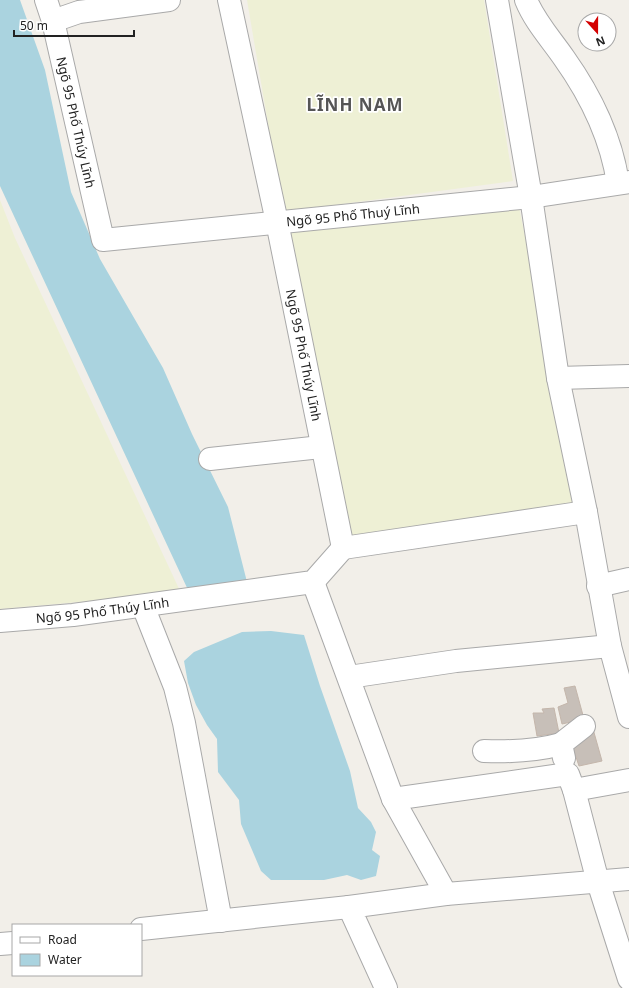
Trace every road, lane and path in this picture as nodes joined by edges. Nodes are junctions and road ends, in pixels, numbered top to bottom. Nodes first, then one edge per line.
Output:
1 (46, 0) edge
2 (169, 0) edge
3 (229, 0) edge
4 (497, 0) edge
5 (526, 0) edge
6 (53, 21) junction
7 (624, 183) edge
8 (531, 197) junction
9 (277, 222) junction
10 (629, 376) edge
11 (558, 378) junction
12 (321, 447) junction
13 (210, 459) dead end
14 (586, 512) junction
15 (343, 548) junction
16 (629, 579) edge
17 (314, 582) junction
18 (598, 586) junction
19 (143, 606) junction
20 (0, 621) edge
21 (610, 646) junction
22 (349, 677) junction
23 (629, 717) edge
24 (584, 726) dead end
25 (561, 744) junction
26 (484, 752) dead end
27 (629, 780) edge
28 (571, 782) junction
29 (393, 799) junction
30 (629, 879) edge
31 (598, 882) junction
32 (446, 894) junction
33 (349, 907) junction
34 (221, 921) junction
35 (142, 929) edge
36 (12, 943) edge
37 (0, 944) edge
38 (629, 979) edge
39 (386, 988) edge

1 - 6 street, Ngõ 95 Phố Thúy Lĩnh
2 - 6 street
3 - 9 street, Ngõ 95 Phố Thuý Lĩnh
4 - 8 street
5 - 7 street
6 - 9 street, Ngõ 95 Phố Thúy Lĩnh
7 - 8 street, Ngõ 95 Phố Thuý Lĩnh
8 - 9 street, Ngõ 95 Phố Thuý Lĩnh
8 - 11 street
9 - 12 street, Ngõ 95 Phố Thúy Lĩnh
10 - 11 street
11 - 14 street
12 - 13 street
12 - 15 street, Ngõ 95 Phố Thúy Lĩnh
14 - 15 street
14 - 18 street
15 - 17 street
16 - 18 street
17 - 19 street, Ngõ 95 Phố Thúy Lĩnh
17 - 22 street
18 - 21 street
19 - 20 street, Ngõ 95 Phố Thúy Lĩnh
19 - 34 street
21 - 22 street
21 - 23 street
22 - 29 street
24 - 25 street
25 - 26 street
25 - 28 street
27 - 28 street
28 - 29 street
28 - 31 street
29 - 32 street
30 - 31 street
31 - 32 street
31 - 38 street
32 - 33 street
33 - 34 street
33 - 39 street
34 - 35 street
36 - 37 street

